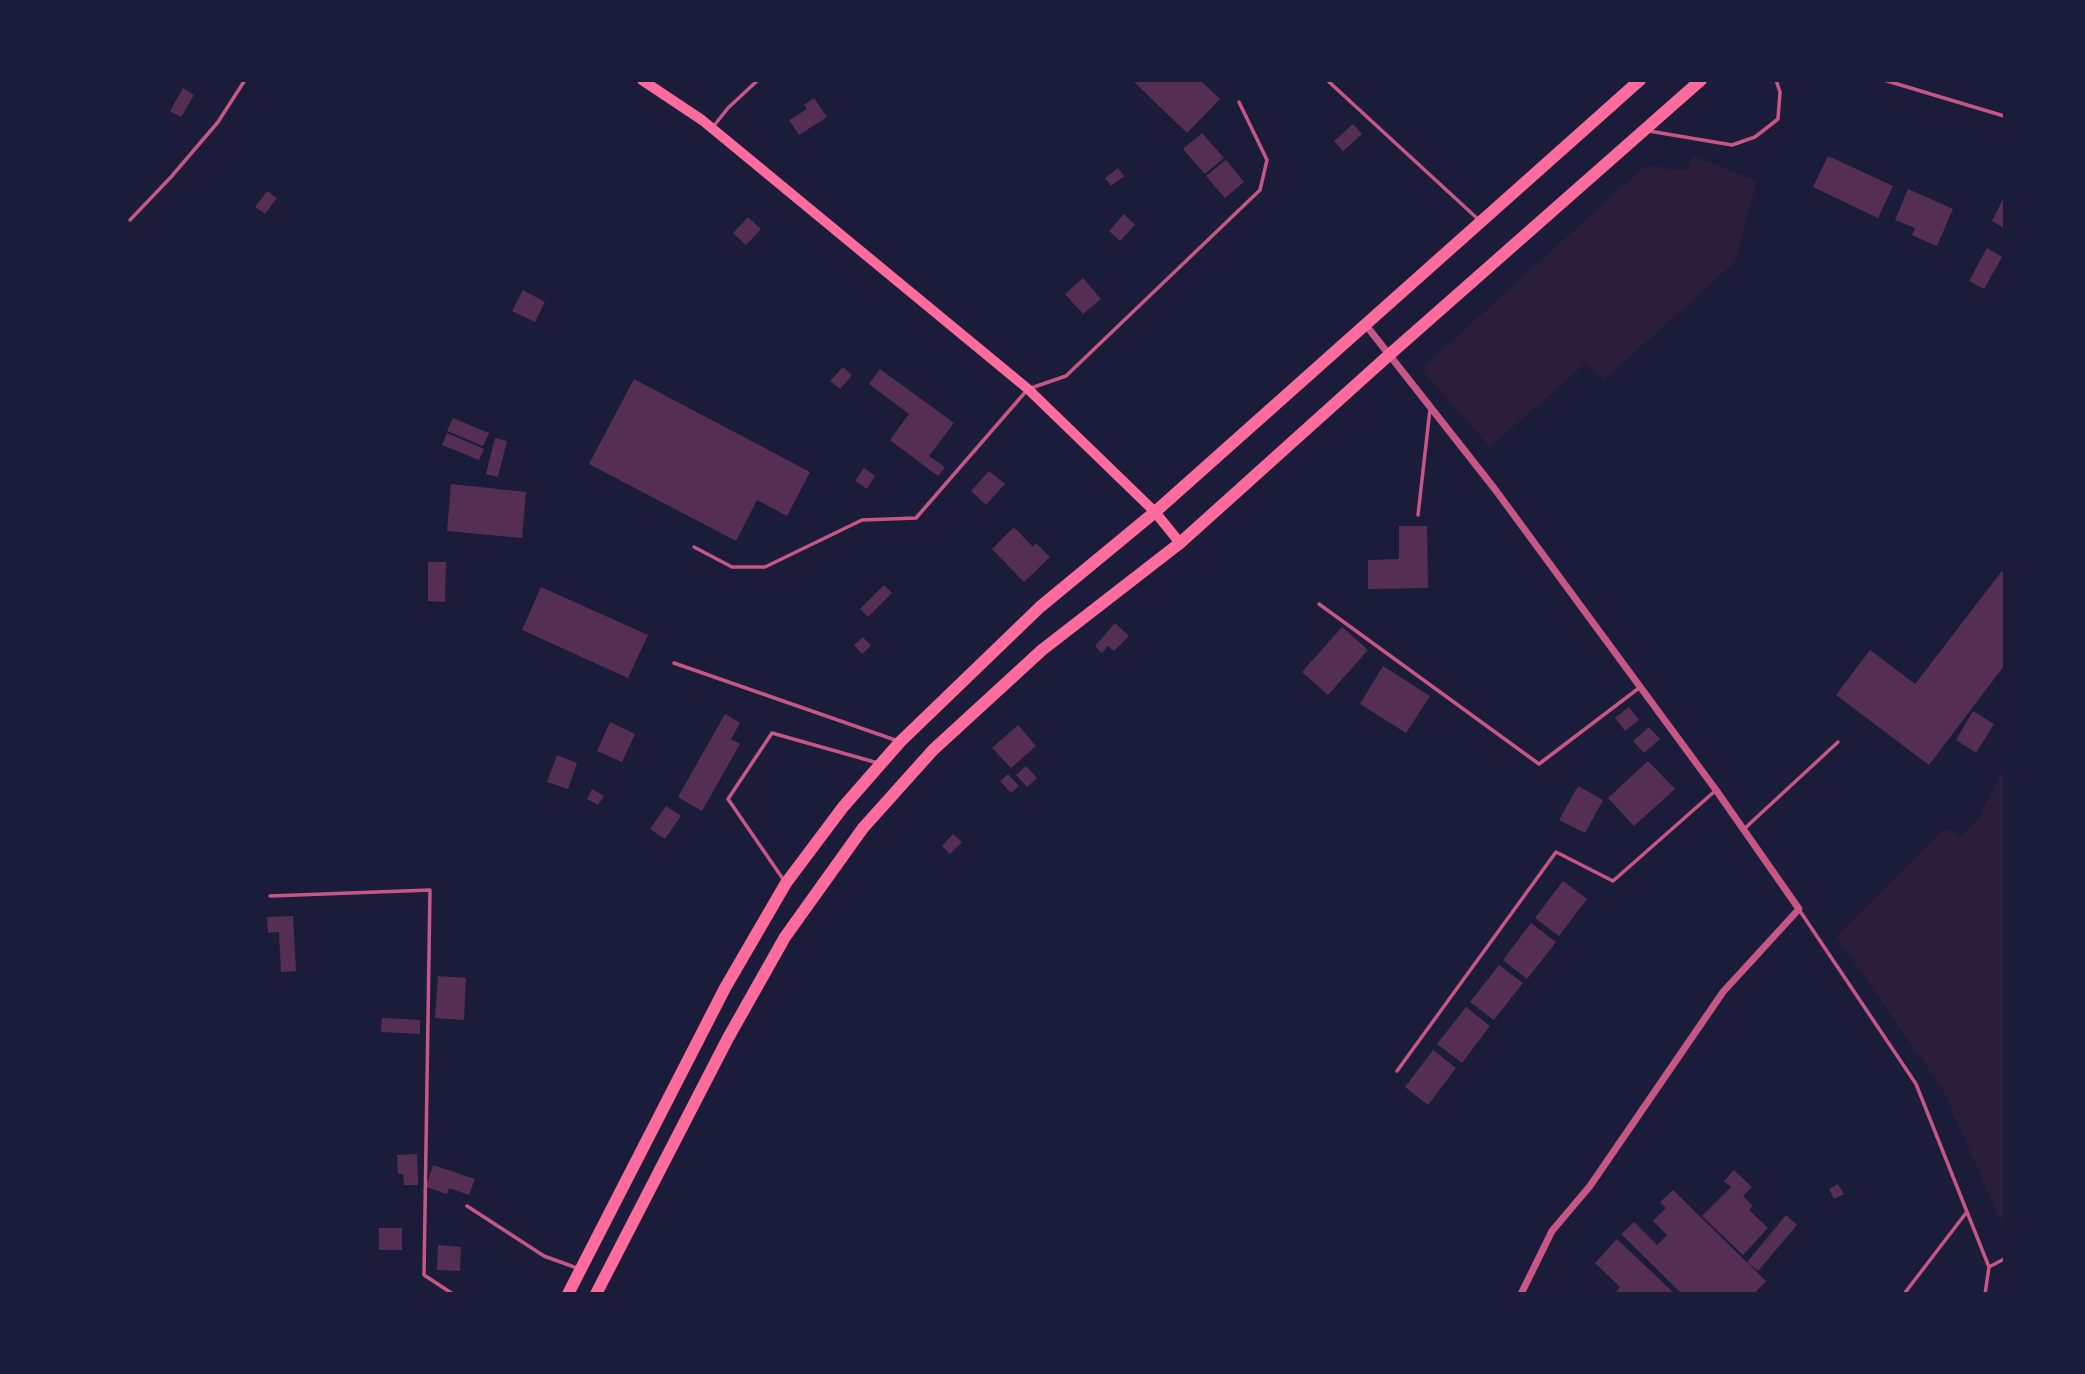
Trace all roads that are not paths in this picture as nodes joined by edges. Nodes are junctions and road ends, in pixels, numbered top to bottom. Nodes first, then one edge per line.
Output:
1 (245, 80) edge
2 (642, 80) edge
3 (758, 80) edge
4 (1326, 80) edge
5 (1640, 80) edge
6 (1701, 80) edge
7 (1776, 80) edge
8 (1884, 80) edge
9 (1239, 102) dead end
10 (2004, 116) edge
11 (712, 128) junction
12 (1644, 130) junction
13 (130, 220) dead end
14 (1480, 222) junction
15 (1365, 324) junction
16 (1389, 355) junction
17 (1028, 390) junction
18 (1430, 407) junction
19 (1155, 512) junction
20 (1418, 515) dead end
21 (1180, 543) junction
22 (694, 547) dead end
23 (1319, 604) dead end
24 (674, 663) dead end
25 (1641, 687) junction
26 (901, 742) junction
27 (1838, 742) dead end
28 (880, 763) junction
29 (1716, 790) junction
30 (1744, 829) junction
31 (786, 883) junction
32 (270, 896) dead end
33 (1799, 909) junction
34 (1396, 1071) dead end
35 (467, 1206) dead end
36 (1966, 1213) junction
37 (2004, 1259) edge
38 (1989, 1268) junction
39 (580, 1269) junction
40 (453, 1293) edge
41 (568, 1293) edge
42 (596, 1293) edge
43 (1521, 1293) edge
44 (1904, 1293) edge
45 (1985, 1293) edge

1 - 13 lane
2 - 11 main road
3 - 11 lane
4 - 14 lane
5 - 14 main road
6 - 12 main road
7 - 12 lane
8 - 10 lane
9 - 17 lane
11 - 17 main road
12 - 16 main road
14 - 15 main road
15 - 16 street
15 - 19 main road
16 - 18 street
16 - 21 main road
17 - 19 main road
17 - 22 lane
18 - 20 lane
18 - 25 street
19 - 21 main road
19 - 26 main road
21 - 42 main road
23 - 25 lane
24 - 26 lane
25 - 29 street
26 - 28 main road
27 - 30 lane
28 - 31 main road
28 - 31 lane
29 - 30 street
29 - 34 lane
30 - 33 street
31 - 39 main road
32 - 40 lane
33 - 36 lane
33 - 43 street
35 - 39 lane
36 - 38 lane
36 - 44 lane
37 - 38 lane
38 - 45 lane
39 - 41 main road

